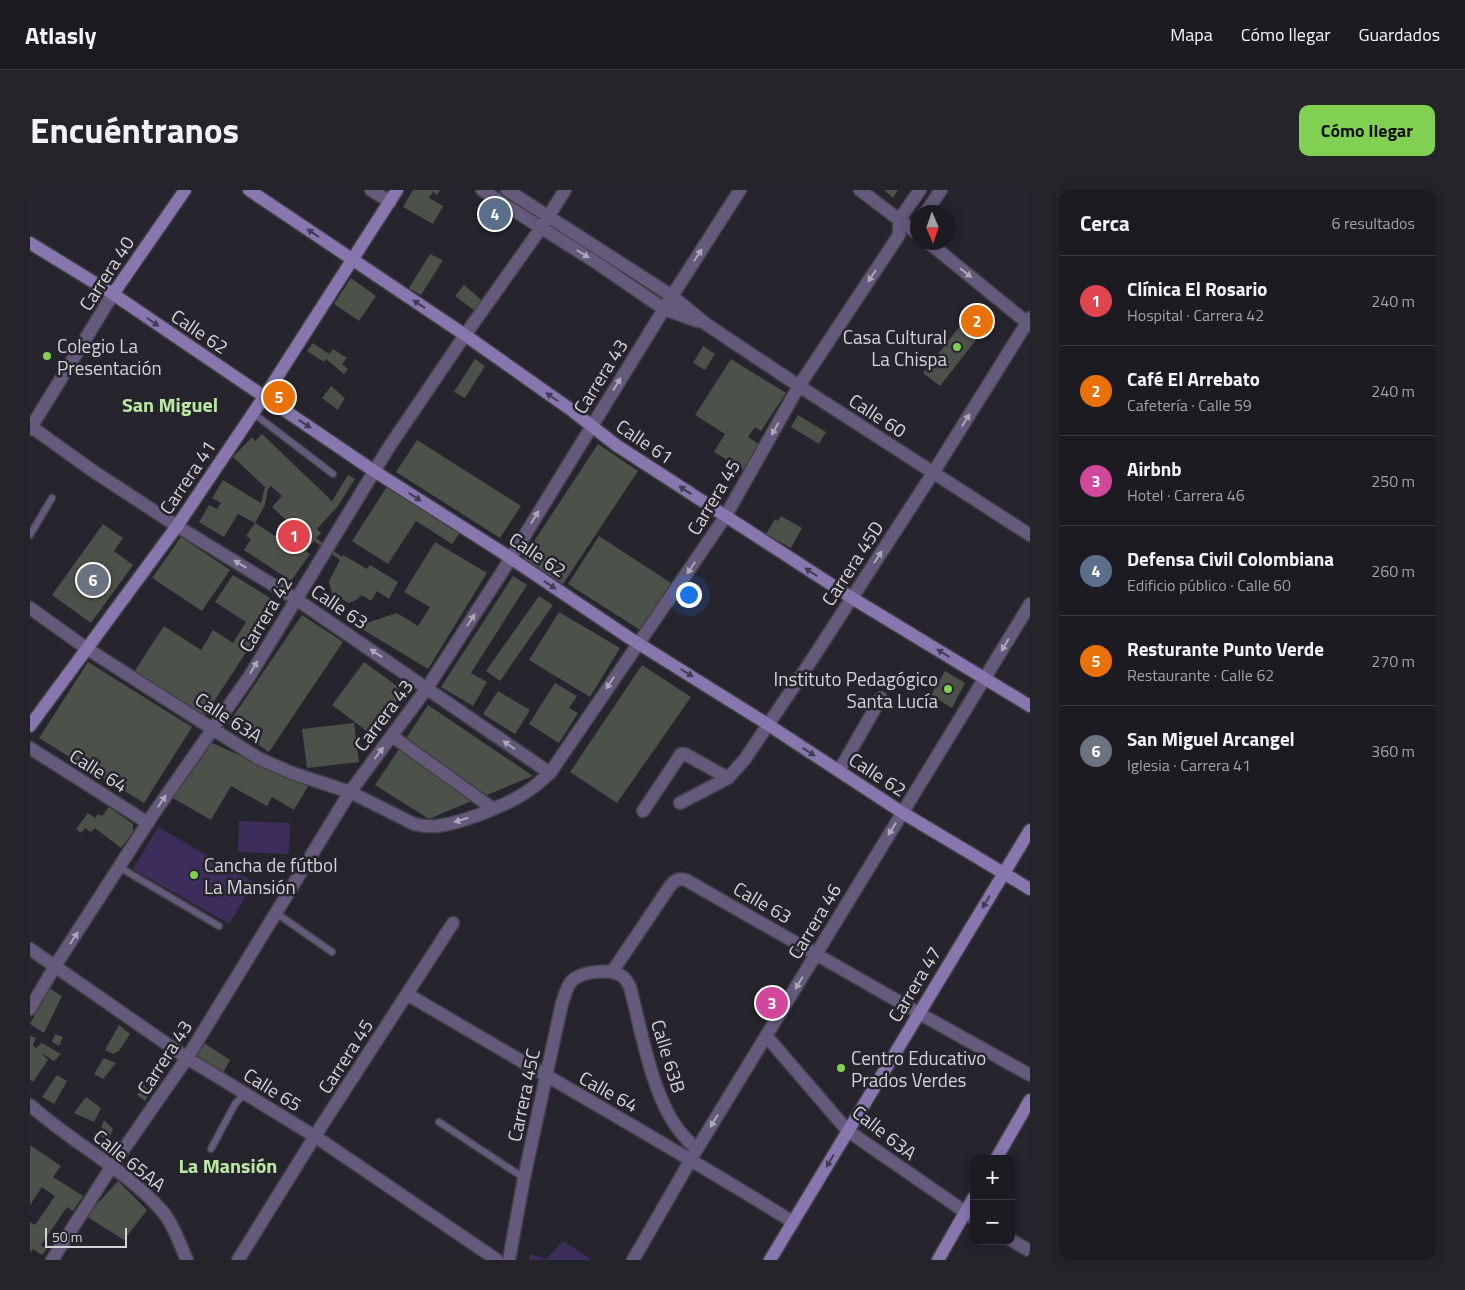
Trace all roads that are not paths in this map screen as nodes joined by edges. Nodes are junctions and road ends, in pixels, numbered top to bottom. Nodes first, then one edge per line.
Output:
1 (185, 190) edge
2 (249, 190) edge
3 (371, 190) edge
4 (397, 190) edge
5 (482, 190) edge
6 (507, 190) edge
7 (565, 190) edge
8 (740, 190) edge
9 (860, 190) edge
10 (920, 190) edge
11 (941, 190) edge
12 (390, 202) junction
13 (931, 205) edge
14 (899, 220) junction
15 (545, 222) junction
16 (910, 226) edge
17 (910, 232) edge
18 (899, 235) junction
19 (30, 243) edge
20 (938, 250) edge
21 (354, 260) junction
22 (113, 294) junction
23 (672, 296) junction
24 (664, 309) junction
25 (1029, 322) edge
26 (706, 324) junction
27 (465, 335) junction
28 (799, 386) junction
29 (264, 397) junction
30 (253, 413) junction
31 (591, 426) junction
32 (30, 428) edge
33 (374, 471) junction
34 (932, 473) junction
35 (333, 474) dead end
36 (52, 498) dead end
37 (725, 517) junction
38 (177, 526) junction
39 (30, 535) edge
40 (1030, 535) edge
41 (510, 558) junction
42 (852, 598) junction
43 (296, 599) junction
44 (1030, 604) edge
45 (30, 608) edge
46 (638, 643) junction
47 (86, 648) junction
48 (984, 679) junction
49 (427, 688) junction
50 (881, 698) dead end
51 (1030, 706) edge
52 (768, 725) junction
53 (30, 726) edge
54 (212, 729) junction
55 (392, 736) junction
56 (30, 748) edge
57 (839, 771) junction
58 (550, 773) junction
59 (728, 778) junction
60 (350, 792) junction
61 (680, 803) dead end
62 (492, 808) junction
63 (642, 811) dead end
64 (902, 812) junction
65 (148, 823) junction
66 (1030, 830) edge
67 (120, 867) junction
68 (1004, 873) junction
69 (1030, 889) edge
70 (276, 913) junction
71 (453, 923) dead end
72 (219, 926) dead end
73 (30, 949) edge
74 (332, 952) dead end
75 (816, 954) junction
76 (55, 966) junction
77 (612, 972) junction
78 (407, 994) junction
79 (30, 1009) edge
80 (918, 1013) junction
81 (767, 1037) junction
82 (187, 1058) junction
83 (1030, 1075) edge
84 (546, 1077) junction
85 (245, 1093) junction
86 (1030, 1100) edge
87 (30, 1104) edge
88 (439, 1122) dead end
89 (848, 1131) junction
90 (316, 1137) junction
91 (211, 1149) dead end
92 (694, 1154) junction
93 (998, 1155) edge
94 (112, 1166) junction
95 (524, 1178) junction
96 (973, 1200) edge
97 (969, 1216) edge
98 (793, 1222) junction
99 (1015, 1242) edge
100 (1030, 1251) edge
101 (52, 1260) edge
102 (188, 1260) edge
103 (238, 1260) edge
104 (497, 1260) edge
105 (509, 1260) edge
106 (633, 1260) edge
107 (770, 1260) edge
108 (938, 1260) edge

1 - 22 main road, Carrera 40
21 -> 2 main road, Calle 61
3 - 12 street
4 - 12 main road, Carrera 41
5 - 15 street, Calle 60
6 - 15 street, Calle 60
7 - 15 street, Carrera 42
23 -> 8 street, Carrera 43
9 - 14 street
10 - 14 street
11 - 13 street
12 - 21 main road, Carrera 41
14 - 16 street
14 - 18 street
15 - 23 street, Calle 60
15 -> 24 street, Calle 60
15 - 27 street, Carrera 42
17 - 18 street
18 -> 28 street, Carrera 45
19 - 22 main road, Calle 62
20 -> 25 street
27 -> 21 main road, Calle 61
21 - 29 main road, Carrera 41
22 -> 29 main road, Calle 62
22 - 32 street, Carrera 40
23 - 24 street, Carrera 43
23 - 26 street, Calle 60
24 - 26 street, Calle 60
31 -> 24 street, Carrera 43
34 -> 25 street, Carrera 45D
26 - 28 street, Calle 60
31 -> 27 main road, Calle 61
27 - 33 street, Carrera 42
28 - 34 street, Calle 60
28 -> 37 street, Carrera 45
29 - 30 main road, Carrera 41
29 -> 33 main road, Calle 62
30 - 35 lane
30 - 38 main road, Carrera 41
37 -> 31 main road, Calle 61
41 -> 31 street, Carrera 43
32 - 38 street, Calle 63
33 -> 41 main road, Calle 62
33 - 43 street, Carrera 42
34 - 40 street, Calle 60
42 -> 34 street, Carrera 45D
36 - 39 lane
42 -> 37 main road, Calle 61
37 -> 46 street, Carrera 45
43 -> 38 street, Calle 63
38 - 47 main road, Carrera 41
41 -> 46 main road, Calle 62
49 -> 41 street, Carrera 43
48 -> 42 main road, Calle 61
42 - 52 street, Carrera 45D
49 -> 43 street, Calle 63
54 -> 43 street, Carrera 42
44 -> 48 street, Carrera 46
45 - 47 street, Calle 63A
46 -> 52 main road, Calle 62
46 -> 58 street, Carrera 45
47 - 53 main road, Carrera 41
47 - 54 street, Calle 63A
48 - 51 main road, Calle 61
48 - 64 street, Carrera 46
49 - 55 street, Carrera 43
58 -> 49 street, Calle 63
50 - 57 street
52 -> 57 main road, Calle 62
52 - 59 street, Carrera 45D
54 - 60 street, Calle 63A
65 -> 54 street, Carrera 42
60 -> 55 street, Carrera 43
55 - 62 street
56 - 65 street, Calle 64
57 - 64 main road, Calle 62
58 - 62 street
59 - 61 street, Carrera 45D
59 - 63 street
62 -> 60 street, Calle 63A
60 - 70 street, Carrera 43
64 - 68 main road, Calle 62
64 -> 75 street, Carrera 46
65 - 67 street, Carrera 42
66 - 68 main road, Carrera 47
67 - 72 lane
76 -> 67 street, Carrera 42
68 - 69 main road, Calle 62
68 -> 80 main road, Carrera 47
70 - 74 lane
70 - 82 street, Carrera 43
71 - 78 street, Carrera 45
73 - 76 street, Calle 65
75 - 77 street, Calle 63
75 - 80 street, Calle 63
75 -> 81 street, Carrera 46
76 - 79 street, Carrera 42
76 - 82 street, Calle 65
77 - 84 street, Carrera 45C
77 - 92 street, Calle 63B
78 - 84 street, Calle 64
78 - 90 street, Carrera 45
80 - 83 street, Calle 63
80 - 89 main road, Carrera 47
81 - 89 street, Calle 63A
81 -> 92 street, Carrera 46
82 - 85 street, Calle 65
82 - 94 street, Carrera 43
84 - 92 street, Calle 64
84 - 95 street, Carrera 45C
85 - 90 street, Calle 65
85 - 91 lane
86 - 93 main road
87 - 94 street, Calle 65AA
88 - 95 lane
89 - 97 street, Calle 63A
89 -> 98 main road, Carrera 47
90 - 103 street, Carrera 45
90 - 104 street, Calle 65
92 - 98 street, Calle 64
92 - 106 street, Carrera 46
94 - 101 street, Carrera 43
94 - 102 street, Calle 65AA
95 - 105 street, Carrera 45C
96 - 97 main road
97 - 108 main road
98 - 107 main road, Carrera 47
99 - 100 street

